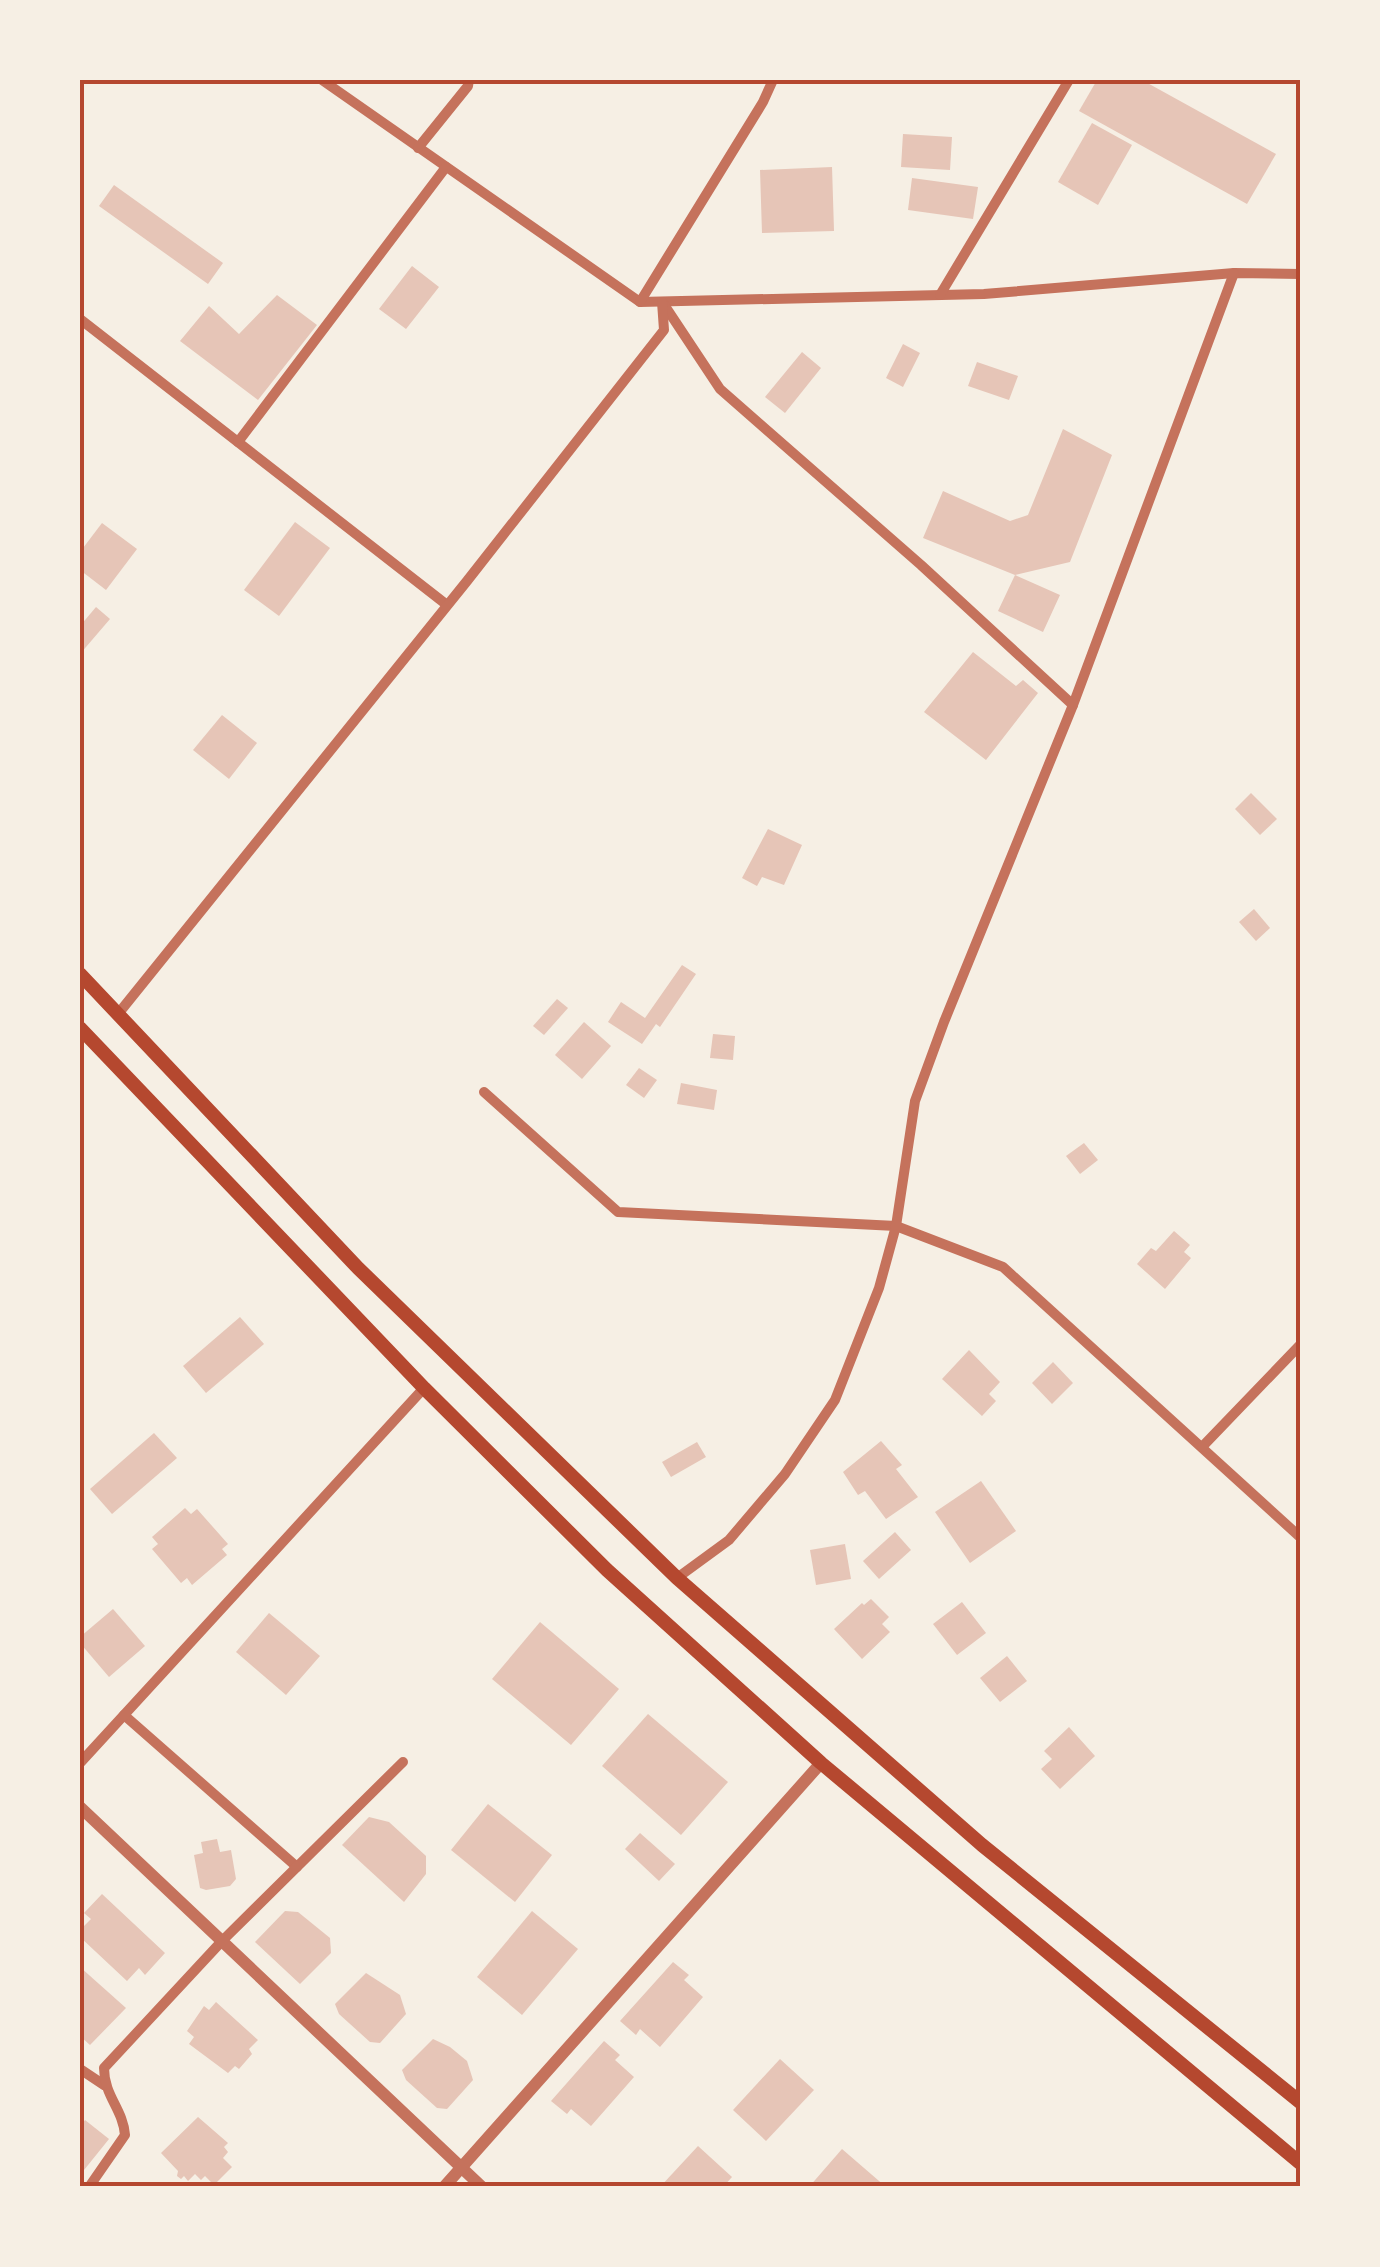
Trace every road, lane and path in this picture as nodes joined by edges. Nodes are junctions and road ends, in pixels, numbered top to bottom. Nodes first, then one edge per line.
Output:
1 (322, 80) edge
2 (469, 80) edge
3 (773, 80) edge
4 (1069, 80) edge
5 (418, 148) junction
6 (446, 166) junction
7 (1234, 273) junction
8 (1300, 274) edge
9 (940, 294) junction
10 (640, 302) junction
11 (662, 302) junction
12 (80, 320) edge
13 (238, 442) junction
14 (448, 605) junction
15 (1073, 705) junction
16 (80, 974) edge
17 (118, 1014) junction
18 (80, 1028) edge
19 (484, 1092) dead end
20 (896, 1226) junction
21 (1300, 1345) edge
22 (424, 1388) junction
23 (1202, 1447) junction
24 (1300, 1537) edge
25 (677, 1578) junction
26 (124, 1715) junction
27 (403, 1762) dead end
28 (80, 1763) edge
29 (821, 1763) junction
30 (80, 1808) edge
31 (297, 1867) junction
32 (222, 1941) junction
33 (80, 2069) edge
34 (104, 2085) junction
35 (1300, 2102) edge
36 (1300, 2163) edge
37 (462, 2166) junction
38 (88, 2187) edge
39 (444, 2187) edge
40 (482, 2187) edge

1 - 5 street
2 - 5 street
3 - 10 street
4 - 9 street
5 - 6 street
6 - 10 street
6 - 13 street
7 - 8 street
7 - 9 street
7 - 15 street
9 - 11 street
10 - 11 street
11 - 14 street
11 - 15 street
12 - 13 street
13 - 14 street
14 - 17 street
15 - 20 street
16 - 17 main road
17 - 25 main road
18 - 22 main road
19 - 20 street
20 - 23 street
20 - 25 street
21 - 23 street
22 - 26 street
22 - 29 main road
23 - 24 street
25 - 35 main road
26 - 28 street
26 - 31 street
27 - 31 street
29 - 36 main road
29 - 37 street
30 - 32 street
31 - 32 street
32 - 34 street
32 - 37 street
33 - 34 street
34 - 38 street
37 - 39 street
37 - 40 street

